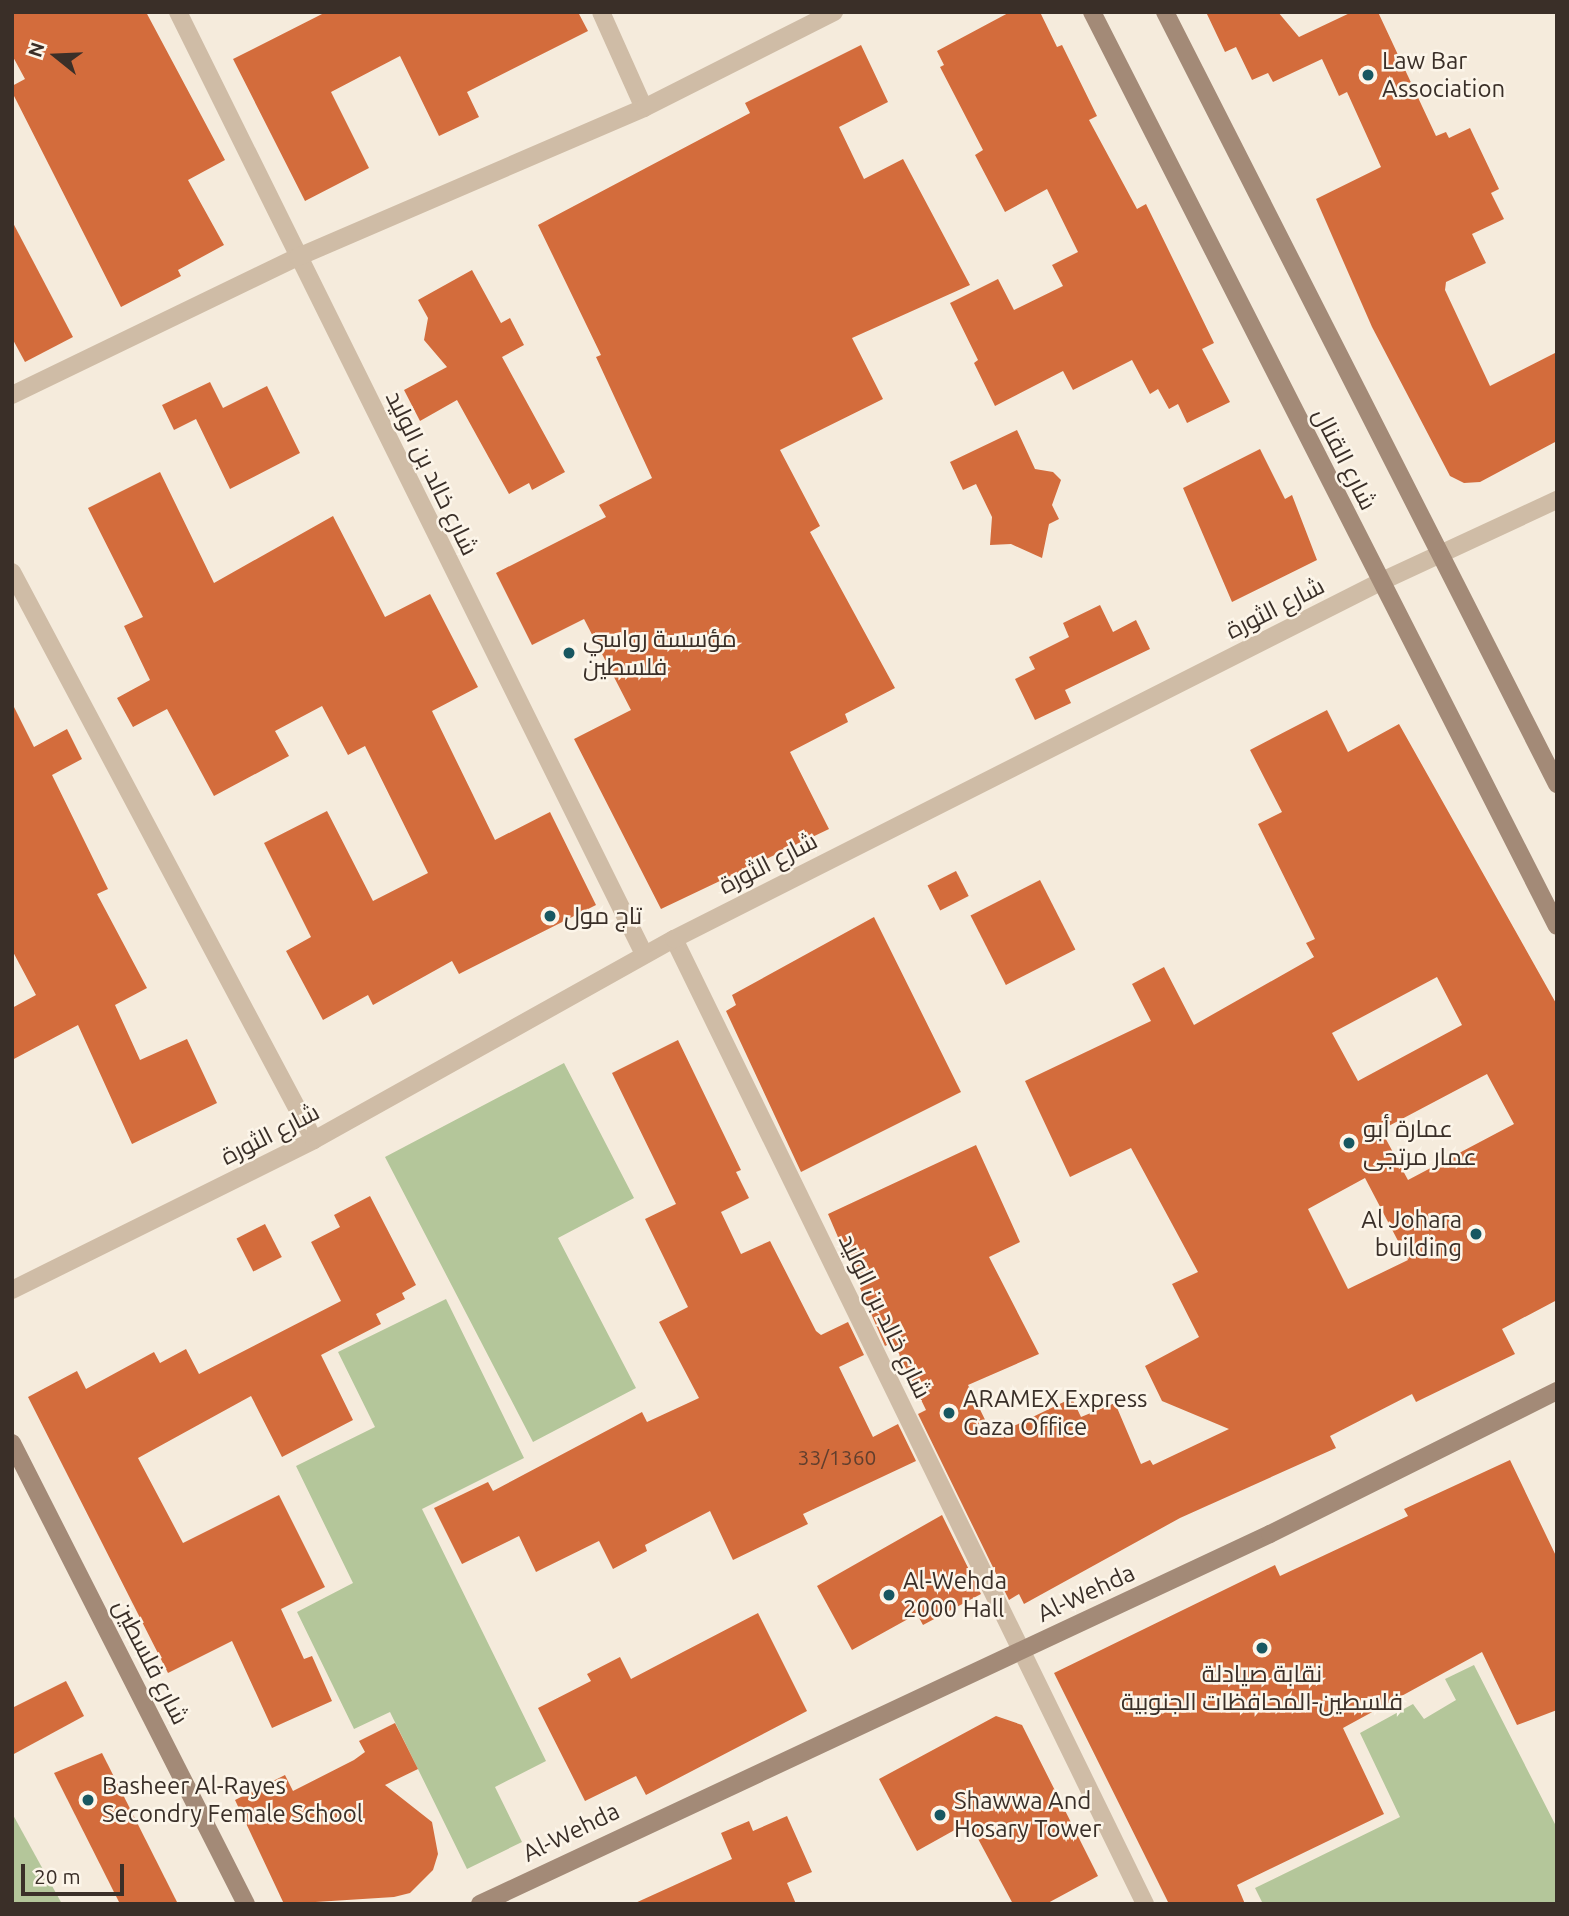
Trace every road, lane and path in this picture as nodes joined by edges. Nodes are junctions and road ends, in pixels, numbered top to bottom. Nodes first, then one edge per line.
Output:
1 (178, 12) edge
2 (601, 12) edge
3 (834, 12) edge
4 (1091, 12) edge
5 (1165, 12) edge
6 (644, 108) junction
7 (298, 257) junction
8 (12, 396) edge
9 (1557, 500) edge
10 (1437, 555) junction
11 (12, 572) edge
12 (1380, 582) junction
13 (1557, 784) edge
14 (1557, 926) edge
15 (674, 939) junction
16 (644, 954) junction
17 (314, 1140) junction
18 (12, 1290) edge
19 (1557, 1391) edge
20 (12, 1443) edge
21 (1021, 1650) junction
22 (246, 1904) edge
23 (480, 1904) edge
24 (1145, 1904) edge

1 - 7 street, شارع خالد بن الوليد
2 - 6 street
3 - 6 street
4 - 12 main road, شارع القنال
5 - 10 main road, شارع القنال
6 - 7 street
7 - 8 street
7 - 16 street, شارع خالد بن الوليد
9 - 10 street, شارع الثورة
10 - 12 street, شارع الثورة
10 - 13 main road, شارع القنال
11 - 17 street
12 - 14 main road, شارع القنال
12 - 15 street, شارع الثورة
15 - 16 street, شارع الثورة
15 - 21 street, شارع خالد بن الوليد
16 - 17 street, شارع الثورة
17 - 18 street, شارع الثورة
19 - 21 main road, Al-Wehda
20 - 22 main road, شارع فلسطين
21 - 23 main road, Al-Wehda
21 - 24 street, شارع خالد بن الوليد

